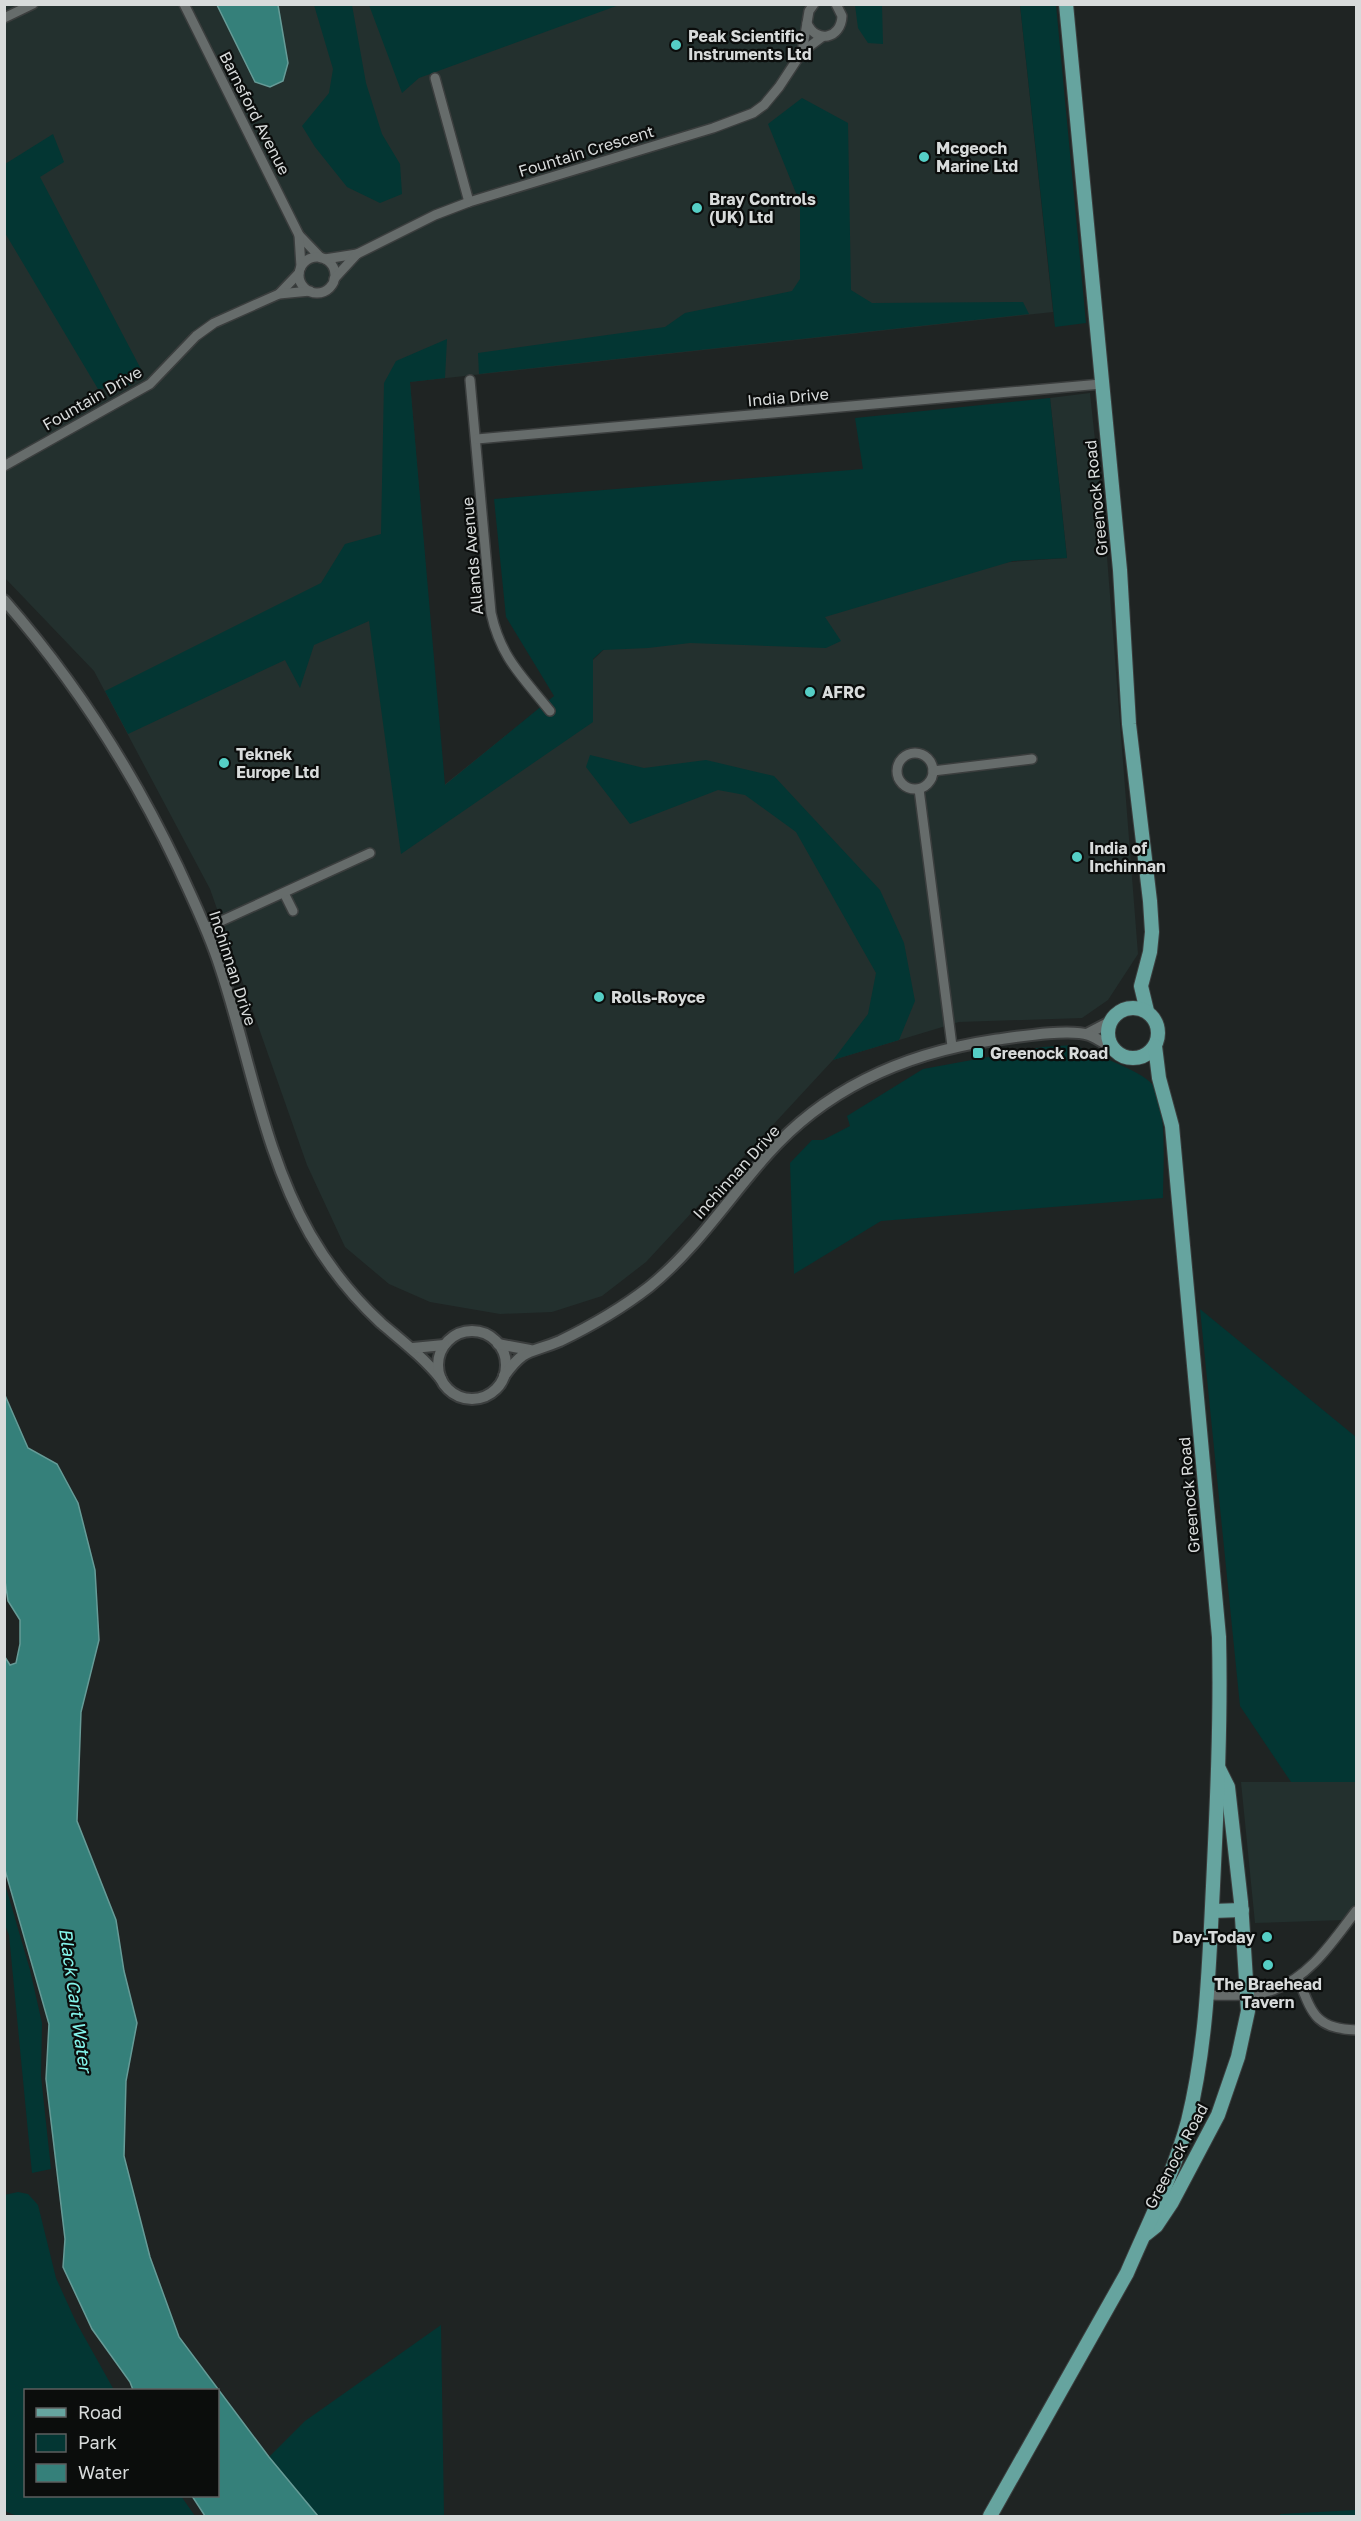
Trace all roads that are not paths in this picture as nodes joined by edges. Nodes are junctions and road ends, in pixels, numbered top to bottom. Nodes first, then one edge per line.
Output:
1 (33, 4) edge
2 (184, 4) edge
3 (814, 4) edge
4 (836, 4) edge
5 (1066, 4) edge
6 (4, 18) edge
7 (807, 23) junction
8 (822, 37) junction
9 (802, 52) junction
10 (435, 78) dead end
11 (469, 202) junction
12 (299, 235) junction
13 (357, 254) junction
14 (323, 258) junction
15 (300, 270) junction
16 (334, 279) junction
17 (309, 291) junction
18 (279, 294) junction
19 (470, 380) dead end
20 (1101, 384) junction
21 (477, 439) junction
22 (4, 466) edge
23 (4, 600) edge
24 (550, 711) dead end
25 (1032, 759) dead end
26 (933, 771) junction
27 (920, 789) junction
28 (370, 853) dead end
29 (284, 893) junction
30 (293, 911) dead end
31 (206, 928) junction
32 (1141, 986) junction
33 (1123, 1010) junction
34 (1147, 1011) junction
35 (1110, 1022) junction
36 (1087, 1034) junction
37 (952, 1046) junction
38 (1155, 1046) junction
39 (1113, 1048) junction
40 (1136, 1058) junction
41 (1159, 1078) junction
42 (498, 1344) junction
43 (444, 1345) junction
44 (413, 1348) junction
45 (530, 1350) junction
46 (504, 1376) junction
47 (441, 1379) junction
48 (1218, 1767) junction
49 (1241, 1906) junction
50 (1212, 1911) junction
51 (1356, 1911) edge
52 (1298, 1978) junction
53 (1248, 1994) junction
54 (1208, 1995) junction
55 (1356, 2030) edge
56 (1143, 2235) junction
57 (990, 2517) edge

1 - 6 street
2 - 12 street, Barnsford Avenue
3 - 7 street, Fountain Crescent
4 - 8 street, Fountain Crescent
5 - 20 main road, Greenock Road
7 - 8 street
7 - 9 street, Fountain Crescent
8 - 9 street, Fountain Crescent
9 - 11 street, Fountain Crescent
10 - 11 street
11 - 13 street, Fountain Crescent
12 - 14 street, Barnsford Avenue
12 - 15 street, Barnsford Avenue
13 - 14 street, Fountain Crescent
13 - 16 street, Fountain Crescent
14 - 15 street
14 - 16 street
15 - 17 street
15 - 18 street, Fountain Drive
16 - 17 street
17 - 18 street, Fountain Drive
18 - 22 street, Fountain Drive
19 - 21 street, Allands Avenue
20 - 21 street, India Drive
20 - 32 main road, Greenock Road
21 - 24 street, Allands Avenue
23 - 31 street, Inchinnan Drive
25 - 26 street
26 - 27 street
26 - 27 street
27 - 37 street
28 - 29 street
29 - 30 street
29 - 31 street
31 - 44 street, Inchinnan Drive
32 - 33 main road, Greenock Road
32 - 34 main road, Greenock Road
33 - 34 main road
33 - 35 main road
34 - 38 main road
35 - 36 street, Inchinnan Drive
35 - 39 main road
36 - 37 street, Inchinnan Drive
36 - 39 street, Inchinnan Drive
37 - 45 street, Inchinnan Drive
38 - 40 main road
38 - 41 main road, Greenock Road
39 - 40 main road
40 - 41 main road
41 - 48 main road, Greenock Road
42 - 43 street
42 - 45 street, Inchinnan Drive
42 - 46 street
43 - 44 street
43 - 47 street
44 - 47 street, Inchinnan Drive
45 - 46 street, Inchinnan Drive
46 - 47 street
48 - 49 main road, Greenock Road
48 - 50 main road, Greenock Road
49 - 50 main road
49 - 53 main road, Greenock Road
50 - 54 main road, Greenock Road
51 - 52 street
52 - 53 street
52 - 55 street
53 - 54 street
53 - 56 main road, Greenock Road
54 - 56 main road, Greenock Road
56 - 57 main road, Greenock Road

